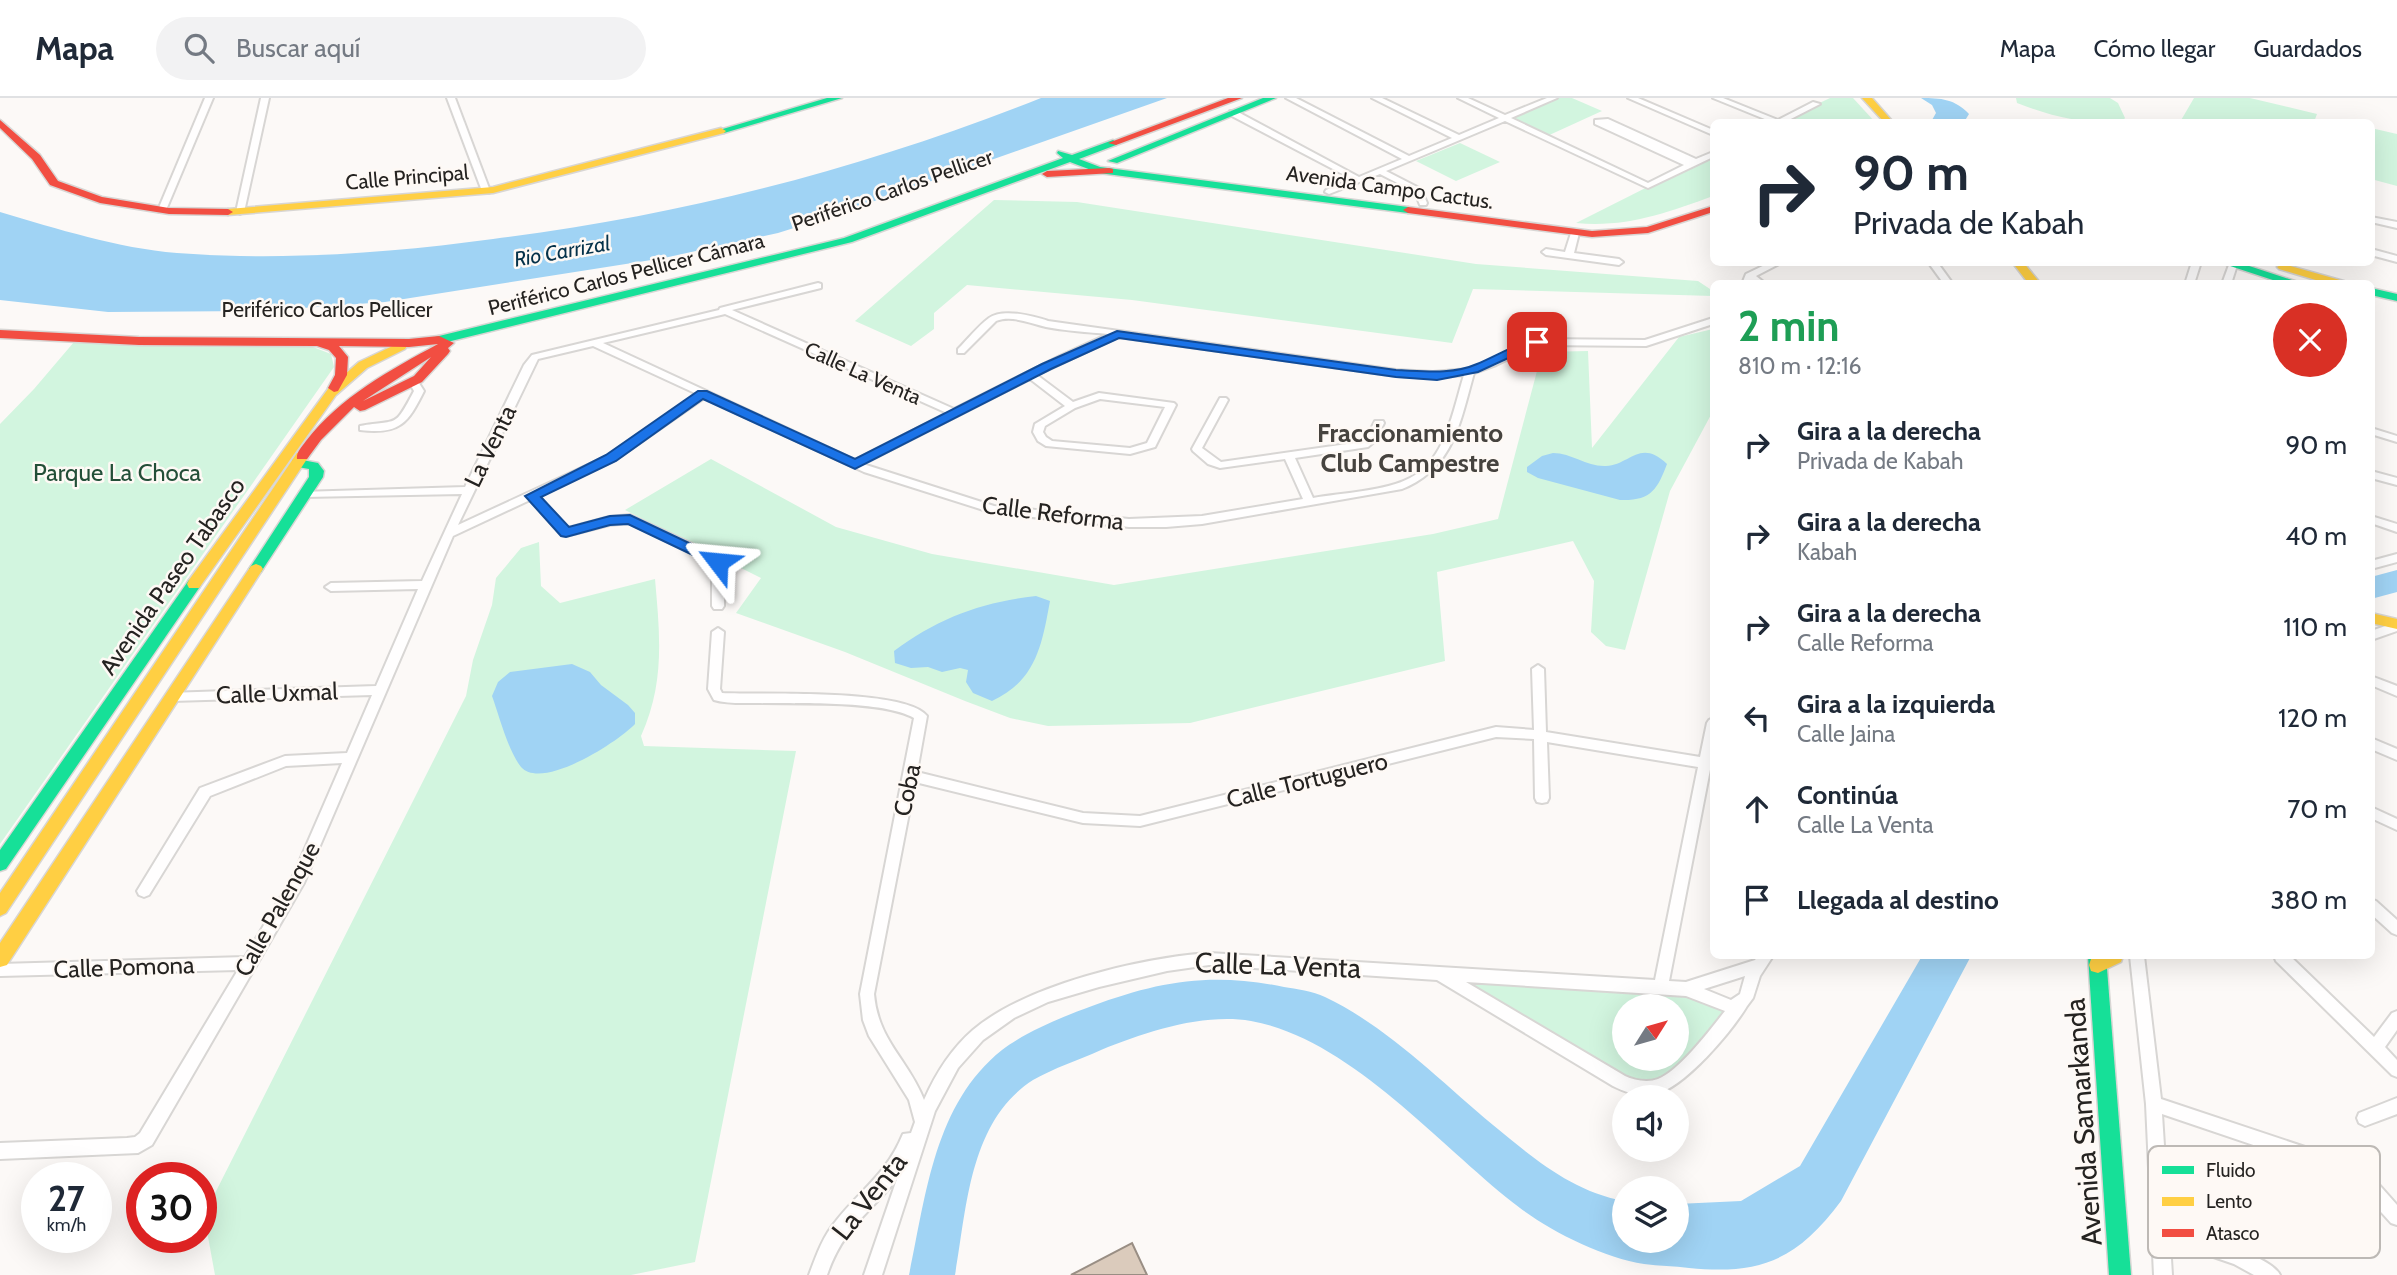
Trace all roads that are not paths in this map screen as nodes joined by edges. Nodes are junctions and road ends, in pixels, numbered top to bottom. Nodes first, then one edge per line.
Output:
1 (209, 98) edge
2 (265, 98) edge
3 (451, 98) edge
4 (837, 98) edge
5 (1206, 98) edge
6 (1271, 98) edge
7 (1290, 98) edge
8 (1376, 98) edge
9 (1462, 98) edge
10 (1551, 98) edge
11 (1632, 98) edge
12 (1717, 98) edge
13 (1800, 98) edge
14 (1853, 98) edge
15 (1867, 98) edge
16 (1233, 109) edge
17 (1506, 118) junction
18 (1770, 119) edge
19 (1784, 119) edge
20 (1872, 119) edge
21 (1886, 119) edge
22 (0, 123) edge
23 (1710, 132) edge
24 (1459, 138) junction
25 (1074, 153) junction
26 (1710, 156) edge
27 (1409, 159) junction
28 (1693, 164) junction
29 (1111, 166) junction
30 (1381, 171) junction
31 (1012, 179) junction
32 (1359, 180) junction
33 (486, 191) junction
34 (1329, 192) junction
35 (1710, 198) edge
36 (1423, 203) junction
37 (162, 210) junction
38 (1710, 210) edge
39 (240, 212) junction
40 (2375, 220) edge
41 (2397, 225) edge
42 (1575, 233) junction
43 (1546, 252) dead end
44 (2375, 253) edge
45 (1569, 255) junction
46 (2397, 259) edge
47 (1619, 262) dead end
48 (1772, 266) edge
49 (1935, 266) edge
50 (2006, 266) edge
51 (2020, 266) edge
52 (2235, 266) edge
53 (2281, 266) edge
54 (1748, 280) edge
55 (1947, 280) edge
56 (2019, 280) edge
57 (2033, 280) edge
58 (2285, 280) edge
59 (2329, 280) edge
60 (818, 286) dead end
61 (2375, 292) edge
62 (2397, 298) edge
63 (2375, 304) edge
64 (2397, 310) edge
65 (715, 312) junction
66 (0, 321) edge
67 (1710, 322) edge
68 (0, 334) edge
69 (1124, 334) junction
70 (433, 341) junction
71 (319, 342) junction
72 (593, 342) junction
73 (961, 351) dead end
74 (534, 359) joint
75 (363, 365) junction
76 (1470, 371) junction
77 (1031, 374) junction
78 (394, 375) junction
79 (414, 382) junction
80 (332, 392) junction
81 (702, 394) junction
82 (1223, 400) dead end
83 (1072, 406) junction
84 (954, 413) junction
85 (1379, 423) dead end
86 (364, 428) dead end
87 (318, 433) junction
88 (2375, 433) edge
89 (2397, 439) edge
90 (1289, 456) junction
91 (297, 463) junction
92 (855, 464) junction
93 (2375, 475) edge
94 (2397, 482) edge
95 (468, 490) junction
96 (304, 494) junction
97 (532, 496) junction
98 (1310, 502) junction
99 (2375, 520) edge
100 (2397, 528) edge
101 (448, 534) junction
102 (2397, 558) edge
103 (2375, 564) edge
104 (426, 585) junction
105 (331, 587) dead end
106 (719, 606) dead end
107 (2375, 619) edge
108 (2396, 627) edge
109 (718, 632) dead end
110 (2375, 635) edge
111 (1538, 669) dead end
112 (2375, 682) edge
113 (381, 690) junction
114 (2397, 691) edge
115 (172, 696) junction
116 (1541, 736) junction
117 (1710, 736) edge
118 (2375, 745) edge
119 (2397, 755) edge
120 (352, 758) junction
121 (1704, 763) junction
122 (910, 776) junction
123 (1542, 798) dead end
124 (2375, 814) edge
125 (2397, 825) edge
126 (0, 864) edge
127 (144, 891) dead end
128 (0, 908) edge
129 (2375, 909) edge
130 (2397, 929) edge
131 (2137, 959) edge
132 (2284, 959) edge
133 (0, 960) edge
134 (1762, 960) edge
135 (2097, 960) edge
136 (248, 963) junction
137 (0, 970) edge
138 (1438, 973) junction
139 (1661, 987) junction
140 (1686, 989) junction
141 (1742, 1002) junction
142 (2397, 1018) edge
143 (2375, 1048) junction
144 (2397, 1070) edge
145 (2154, 1104) junction
146 (2397, 1106) edge
147 (2365, 1118) dead end
148 (923, 1121) junction
149 (2156, 1146) edge
150 (2279, 1146) edge
151 (0, 1151) edge
152 (2380, 1198) edge
153 (2397, 1217) edge
154 (2240, 1258) edge
155 (818, 1275) edge
156 (873, 1275) edge
157 (2120, 1275) edge
158 (2271, 1275) edge

1 - 37 street
2 - 39 street
3 - 33 street
4 - 33 main road, Calle Principal
5 - 25 main road, Periférico Carlos Pellicer
6 - 16 main road
7 - 27 street
8 - 24 street
9 - 17 street
10 - 17 street
11 - 23 street
12 - 18 street
13 - 19 street
14 - 20 main road
15 - 21 main road
16 - 25 main road, Periférico Carlos Pellicer Cámara
16 - 29 main road
16 - 32 street
17 - 24 street
17 - 28 street
22 - 37 main road, Calle Principal
24 - 27 street
25 - 29 main road, Avenida Campo Cactus.
25 - 31 main road, Periférico Carlos Pellicer Cámara
25 - 70 main road, Periférico Carlos Pellicer
26 - 28 street
27 - 30 street
28 - 28 street
29 - 31 main road
29 - 34 main road
29 - 42 main road, Avenida Campo Cactus.
30 - 32 street
30 - 36 street
31 - 70 main road, Periférico Carlos Pellicer Cámara
32 - 34 street
33 - 39 main road, Calle Principal
34 - 36 main road
35 - 36 main road
37 - 39 main road, Calle Principal
38 - 42 main road, Avenida Campo Cactus.
40 - 41 street
42 - 45 street
43 - 45 street
44 - 46 street
45 - 47 street
48 - 54 street
49 - 55 street
50 - 56 main road
51 - 57 main road
52 - 58 main road
53 - 59 main road
60 - 65 street, Calle La Venta
61 - 62 main road
63 - 64 main road
65 - 72 street, Calle La Venta
65 - 84 street, Calle La Venta
66 - 70 main road, Periférico Carlos Pellicer
67 - 76 street
68 - 71 main road, Periférico Carlos Pellicer Cámara
69 - 73 street
69 - 76 street
69 - 77 street
70 - 71 main road, Periférico Carlos Pellicer Cámara
70 - 75 main road, Avenida Paseo Tabasco
70 - 78 main road, Avenida Paseo Tabasco
70 - 79 main road
71 - 80 main road
72 - 74 street, Calle La Venta
72 - 81 street, Calle Reforma
74 - 95 street, La Venta
75 - 78 main road
75 - 80 main road, Avenida Paseo Tabasco
76 - 98 street, Calle Reforma
77 - 83 street
77 - 84 street
78 - 87 main road, Avenida Paseo Tabasco
79 - 86 street
79 - 87 main road
80 - 126 main road, Avenida Paseo Tabasco
81 - 92 street, Calle Reforma
81 - 97 street
82 - 90 street
83 - 83 street
84 - 92 street
85 - 90 street
87 - 91 main road, Avenida Paseo Tabasco
88 - 89 street
90 - 98 street
91 - 96 main road
91 - 128 main road, Avenida Paseo Tabasco
92 - 98 street, Calle Reforma
93 - 94 street
95 - 96 street
95 - 101 street, La Venta
96 - 115 main road
97 - 101 street
97 - 106 street
99 - 100 street
101 - 104 street, Calle Palenque
102 - 103 street
104 - 105 street
104 - 113 street, Calle Palenque
107 - 108 main road
108 - 110 street
109 - 122 street, Coba
111 - 116 street
112 - 114 street
113 - 115 street, Calle Uxmal
113 - 120 street, Calle Palenque
115 - 133 main road
116 - 121 street, Calle Tortuguero
116 - 122 street, Calle Tortuguero
116 - 123 street
117 - 121 street
118 - 119 street
120 - 127 street
120 - 136 street, Calle Palenque
121 - 139 street
122 - 148 street, Coba
124 - 125 street
129 - 130 street
131 - 145 street
132 - 143 street
134 - 140 street, Calle La Venta
134 - 141 street, Calle La Venta
135 - 157 main road, Avenida Samarkanda
136 - 137 street, Calle Pomona
136 - 151 street, Calle Palenque
138 - 139 street, Calle La Venta
138 - 141 street, Calle La Venta
138 - 148 street, Calle La Venta
139 - 140 street, Calle La Venta
140 - 141 street, Calle La Venta
142 - 143 street
143 - 144 street
145 - 149 street
145 - 150 street
146 - 147 street
148 - 155 street, La Venta
148 - 156 street, Calle La Venta
152 - 153 street
154 - 158 street

